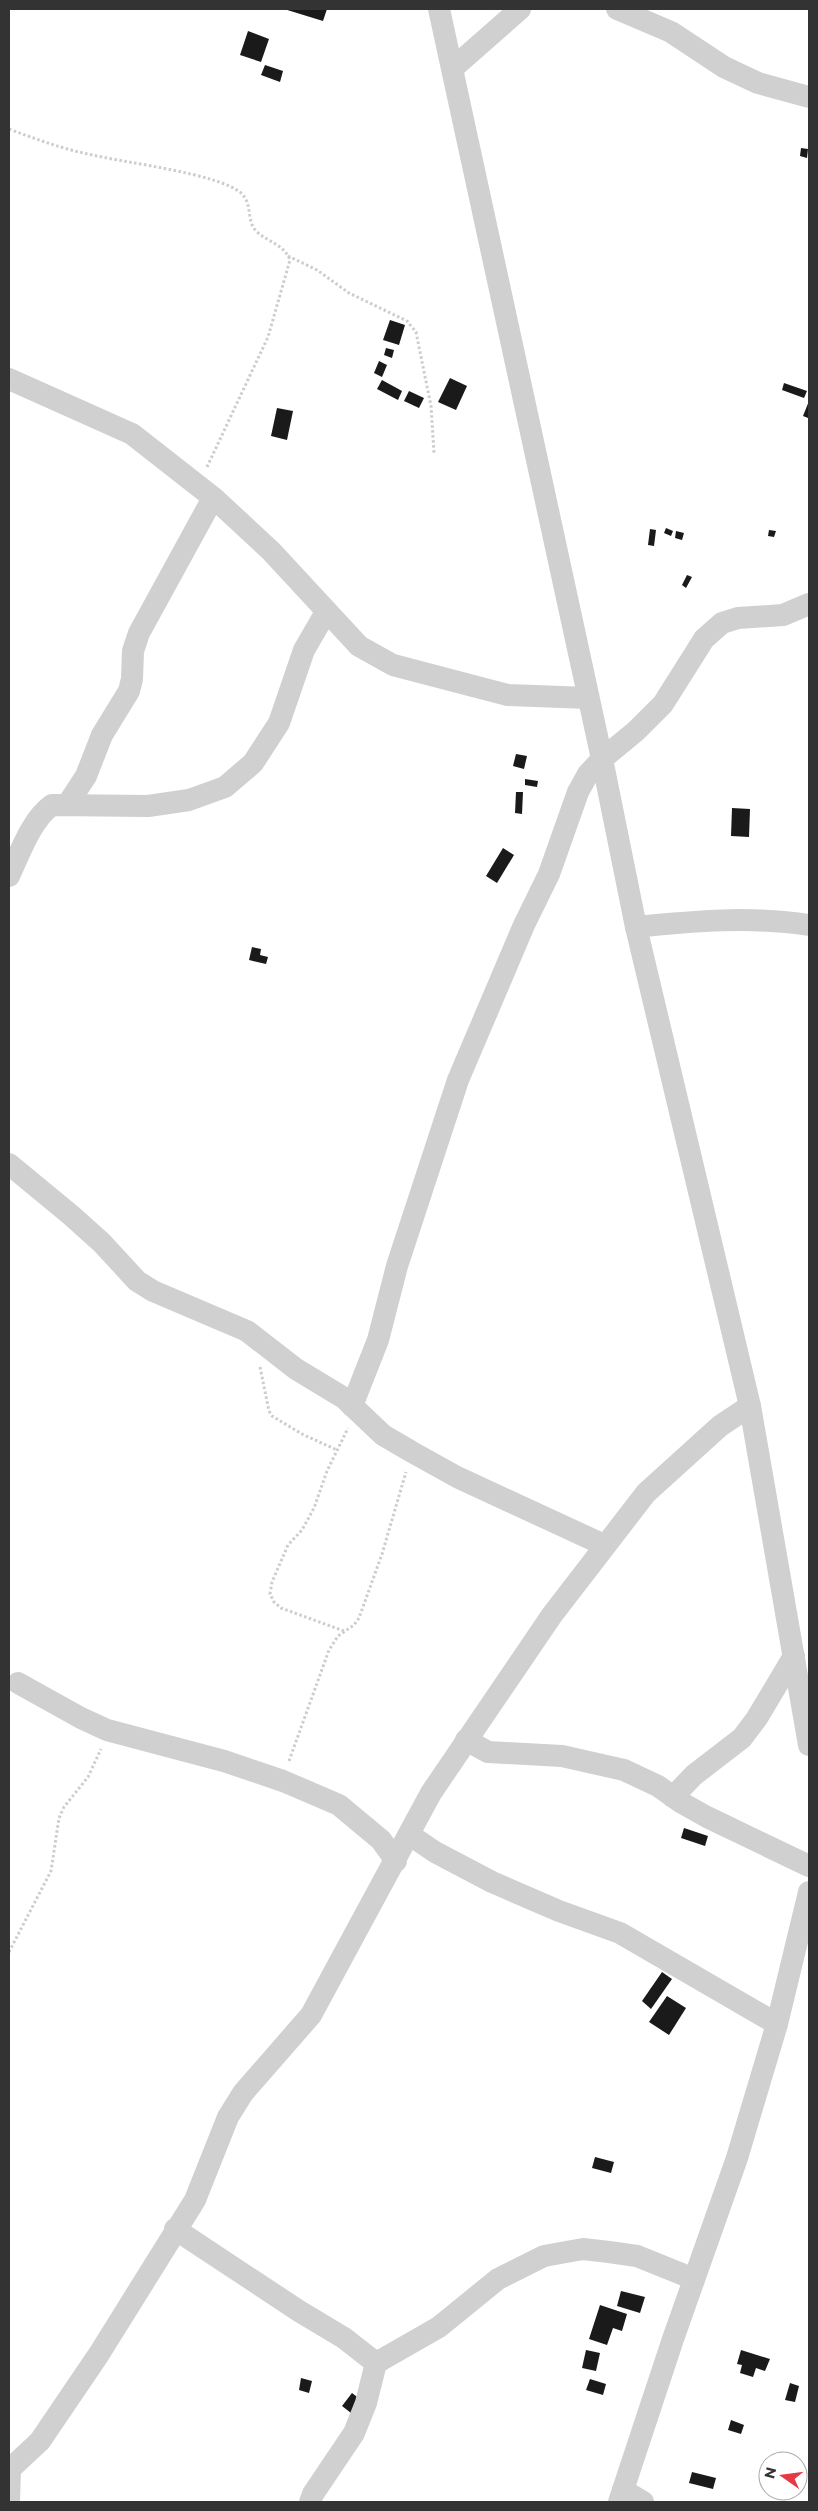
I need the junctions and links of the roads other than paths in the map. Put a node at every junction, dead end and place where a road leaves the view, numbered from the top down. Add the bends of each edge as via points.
1 (439, 9) edge
2 (520, 9) edge
3 (617, 9) edge
4 (453, 68) junction
5 (809, 97) edge
6 (9, 379) edge
7 (205, 492) junction
8 (809, 604) edge
9 (326, 612) junction
10 (588, 698) junction
11 (602, 759) junction
12 (67, 805) junction
13 (9, 876) edge
14 (809, 925) edge
15 (636, 927) junction
16 (9, 1164) edge
17 (750, 1406) junction
18 (354, 1409) junction
19 (604, 1545) junction
20 (794, 1656) junction
21 (18, 1683) dead end
22 (466, 1740) junction
23 (809, 1745) edge
24 (673, 1797) junction
25 (410, 1835) junction
26 (396, 1861) junction
27 (809, 1866) edge
28 (809, 1892) edge
29 (809, 1896) edge
30 (777, 2024) junction
31 (175, 2229) junction
32 (694, 2279) junction
33 (376, 2363) junction
34 (9, 2469) edge
35 (621, 2496) edge
36 (9, 2502) edge
37 (310, 2502) edge
38 (642, 2502) edge

1 - 4 street
2 - 4 street
3 - 5 street via 671,32 724,67 758,83
4 - 10 street
6 - 7 street via 132,434
7 - 9 street via 271,551
7 - 12 street via 139,633 133,650 129,691 102,734 86,776
8 - 11 street via 784,614 738,618 722,623 704,639 662,704 636,732
9 - 10 street via 359,646 393,665 508,695
9 - 12 street via 304,650 278,723 253,763 225,788 189,800 148,806
10 - 11 street
11 - 15 street
11 - 18 street via 578,792 549,874 458,1080
12 - 13 street via 52,805 45,810
14 - 15 street via 785,921 712,919
15 - 17 street
16 - 18 street via 78,1221 137,1281 152,1291 247,1331 296,1369 344,1398
17 - 19 street via 682,1458 646,1493
17 - 20 street
18 - 19 street via 383,1435 457,1477
19 - 22 street
20 - 23 street
20 - 24 street via 742,1738 694,1775
21 - 26 street via 107,1730 180,1748 283,1781 339,1805 381,1840
22 - 24 street via 488,1752 562,1756 624,1770
22 - 25 street
24 - 27 street via 708,1818
25 - 26 street
25 - 30 street via 492,1882 620,1934
26 - 31 street via 312,2015 243,2093 228,2117 195,2200
28 - 29 street
29 - 30 street
30 - 32 street via 737,2158
31 - 33 street via 344,2338
31 - 34 street via 99,2354 40,2441
32 - 33 street via 636,2256 583,2249 544,2256 498,2279 439,2327
32 - 35 street
33 - 37 street via 354,2433
34 - 36 street
35 - 38 street

